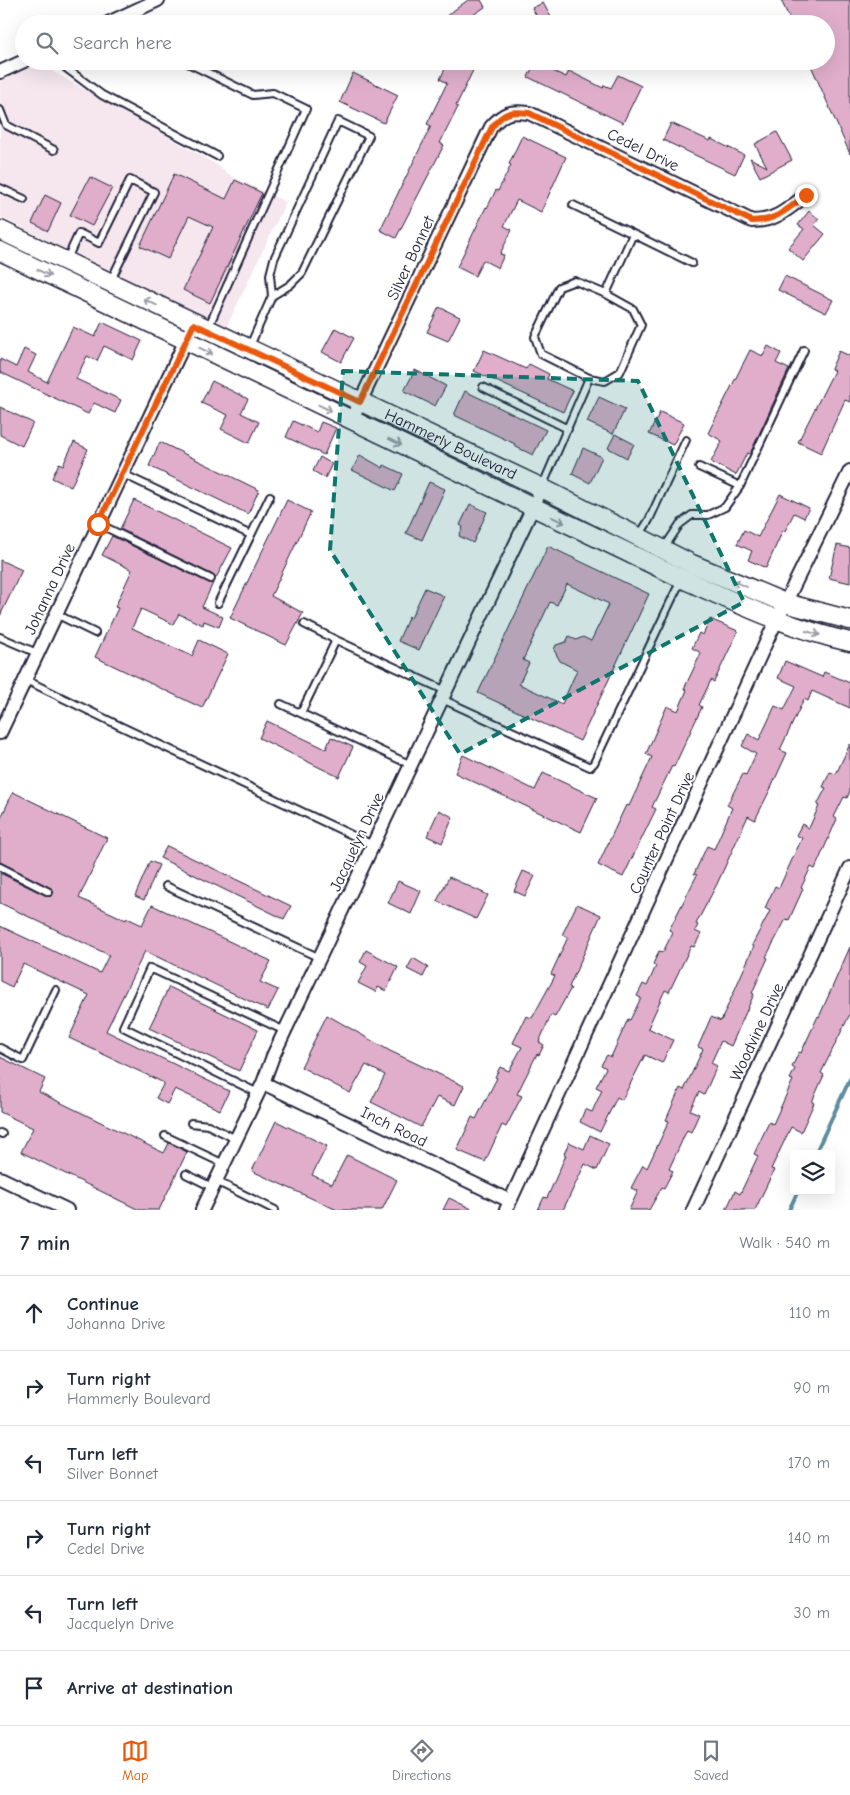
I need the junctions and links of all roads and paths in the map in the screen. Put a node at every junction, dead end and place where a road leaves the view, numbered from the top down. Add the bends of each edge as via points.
1 (158, 0) edge
2 (135, 15) edge
3 (15, 65) edge
4 (69, 70) edge
5 (202, 70) edge
6 (0, 72) edge
7 (0, 110) edge
8 (506, 113) joint
9 (54, 150) dead end
10 (217, 156) dead end
11 (0, 188) edge
12 (806, 195) dead end
13 (24, 199) dead end
14 (573, 205) dead end
15 (0, 230) edge
16 (633, 234) junction
17 (28, 243) junction
18 (0, 252) edge
19 (19, 261) junction
20 (66, 261) junction
21 (692, 263) dead end
22 (110, 283) junction
23 (606, 294) junction
24 (272, 296) junction
25 (200, 327) junction
26 (185, 341) junction
27 (248, 349) junction
28 (804, 350) dead end
29 (589, 378) junction
30 (483, 387) dead end
31 (360, 402) junction
32 (351, 421) junction
33 (568, 429) junction
34 (686, 440) dead end
35 (699, 467) dead end
36 (850, 471) edge
37 (123, 474) junction
38 (740, 486) junction
39 (542, 488) junction
40 (270, 496) dead end
41 (533, 508) junction
42 (98, 524) junction
43 (251, 535) junction
44 (638, 537) junction
45 (664, 549) junction
46 (212, 579) dead end
47 (681, 579) junction
48 (218, 602) dead end
49 (785, 603) junction
50 (56, 614) junction
51 (777, 620) junction
52 (850, 620) edge
53 (304, 624) dead end
54 (95, 633) dead end
55 (0, 636) edge
56 (336, 640) junction
57 (850, 642) edge
58 (37, 654) junction
59 (26, 680) junction
60 (444, 695) junction
61 (281, 704) dead end
62 (301, 713) junction
63 (0, 733) edge
64 (411, 765) junction
65 (374, 845) junction
66 (0, 867) edge
67 (850, 868) edge
68 (166, 886) dead end
69 (49, 892) dead end
70 (320, 958) junction
71 (56, 990) dead end
72 (285, 1030) junction
73 (0, 1048) edge
74 (261, 1088) junction
75 (191, 1123) dead end
76 (165, 1136) dead end
77 (236, 1139) junction
78 (224, 1164) junction
79 (186, 1174) dead end
80 (0, 1178) edge
81 (214, 1184) junction
82 (508, 1205) edge
83 (67, 1210) edge
84 (202, 1210) edge
85 (276, 1210) edge
86 (693, 1210) edge

1 - 2 street
3 - 6 street
4 - 10 lane via 102,95
5 - 25 lane via 253,95 272,93 306,109
7 - 9 lane via 6,125
8 - 12 street, Cedel Drive via 529,113 752,221 775,218
8 - 31 street, Silver Bonnet via 492,127
11 - 13 lane
14 - 16 lane
15 - 17 main road, Hammerly Boulevard
16 - 21 lane
16 - 23 lane
17 - 19 main road
17 - 20 main road, Hammerly Boulevard
18 - 19 main road, Hammerly Boulevard
19 -> 26 main road, Hammerly Boulevard
20 - 22 main road, Hammerly Boulevard
20 - 22 lane via 79,233 99,243 130,180 154,192
25 -> 22 main road, Hammerly Boulevard
23 - 29 lane via 633,309 641,325 620,372 605,381
23 - 29 lane via 575,281 559,287 535,337 541,354
24 - 24 lane via 302,273 369,136 338,121 274,259 270,275
24 - 27 lane
25 - 26 street, Johanna Drive
25 - 27 main road, Hammerly Boulevard
26 -> 32 main road, Hammerly Boulevard
26 - 37 street, Johanna Drive
27 - 31 main road, Hammerly Boulevard
28 - 38 lane
29 - 33 lane
30 - 33 lane
31 - 32 street, Silver Bonnet
31 - 39 main road, Hammerly Boulevard
32 -> 41 main road, Hammerly Boulevard
33 - 39 lane
34 - 44 lane
35 - 38 lane
36 - 49 street, Counter Point Drive
37 - 42 street, Johanna Drive
37 - 43 lane
38 - 45 lane via 725,508 708,516 692,515 680,524
39 - 41 street, Jacquelyn Drive
39 - 44 main road, Hammerly Boulevard
40 - 43 lane
41 -> 47 main road, Hammerly Boulevard
41 - 60 street, Jacquelyn Drive
42 - 46 lane
42 - 50 street, Johanna Drive
43 - 48 lane
44 - 45 main road, Hammerly Boulevard
49 -> 45 main road, Hammerly Boulevard
47 - 51 main road, Hammerly Boulevard
47 - 60 lane via 590,767
49 - 51 street, Counter Point Drive
49 - 52 main road, Hammerly Boulevard
50 - 54 lane
50 - 58 street, Johanna Drive
51 -> 57 main road, Hammerly Boulevard
51 - 82 street, Counter Point Drive
53 - 56 lane
55 - 58 lane
56 - 60 lane
56 - 62 lane
58 - 59 street, Johanna Drive
59 - 63 street, Johanna Drive
59 - 65 lane
60 - 64 street, Jacquelyn Drive
61 - 62 lane
62 - 64 lane
64 - 65 street, Jacquelyn Drive
65 - 70 street, Jacquelyn Drive
66 - 69 lane
67 - 86 street, Woodvine Drive
68 - 70 lane
70 - 72 street, Jacquelyn Drive
71 - 73 lane via 24,1060
72 - 74 street, Jacquelyn Drive
72 - 74 lane via 150,968 123,1027
74 - 77 street, Jacquelyn Drive
74 - 82 street, Inch Road
75 - 77 lane via 208,1124
76 - 78 lane
77 - 78 street, Jacquelyn Drive
78 - 81 street, Jacquelyn Drive
79 - 81 lane
80 - 83 street
81 - 84 street, Jacquelyn Drive
81 - 85 lane

